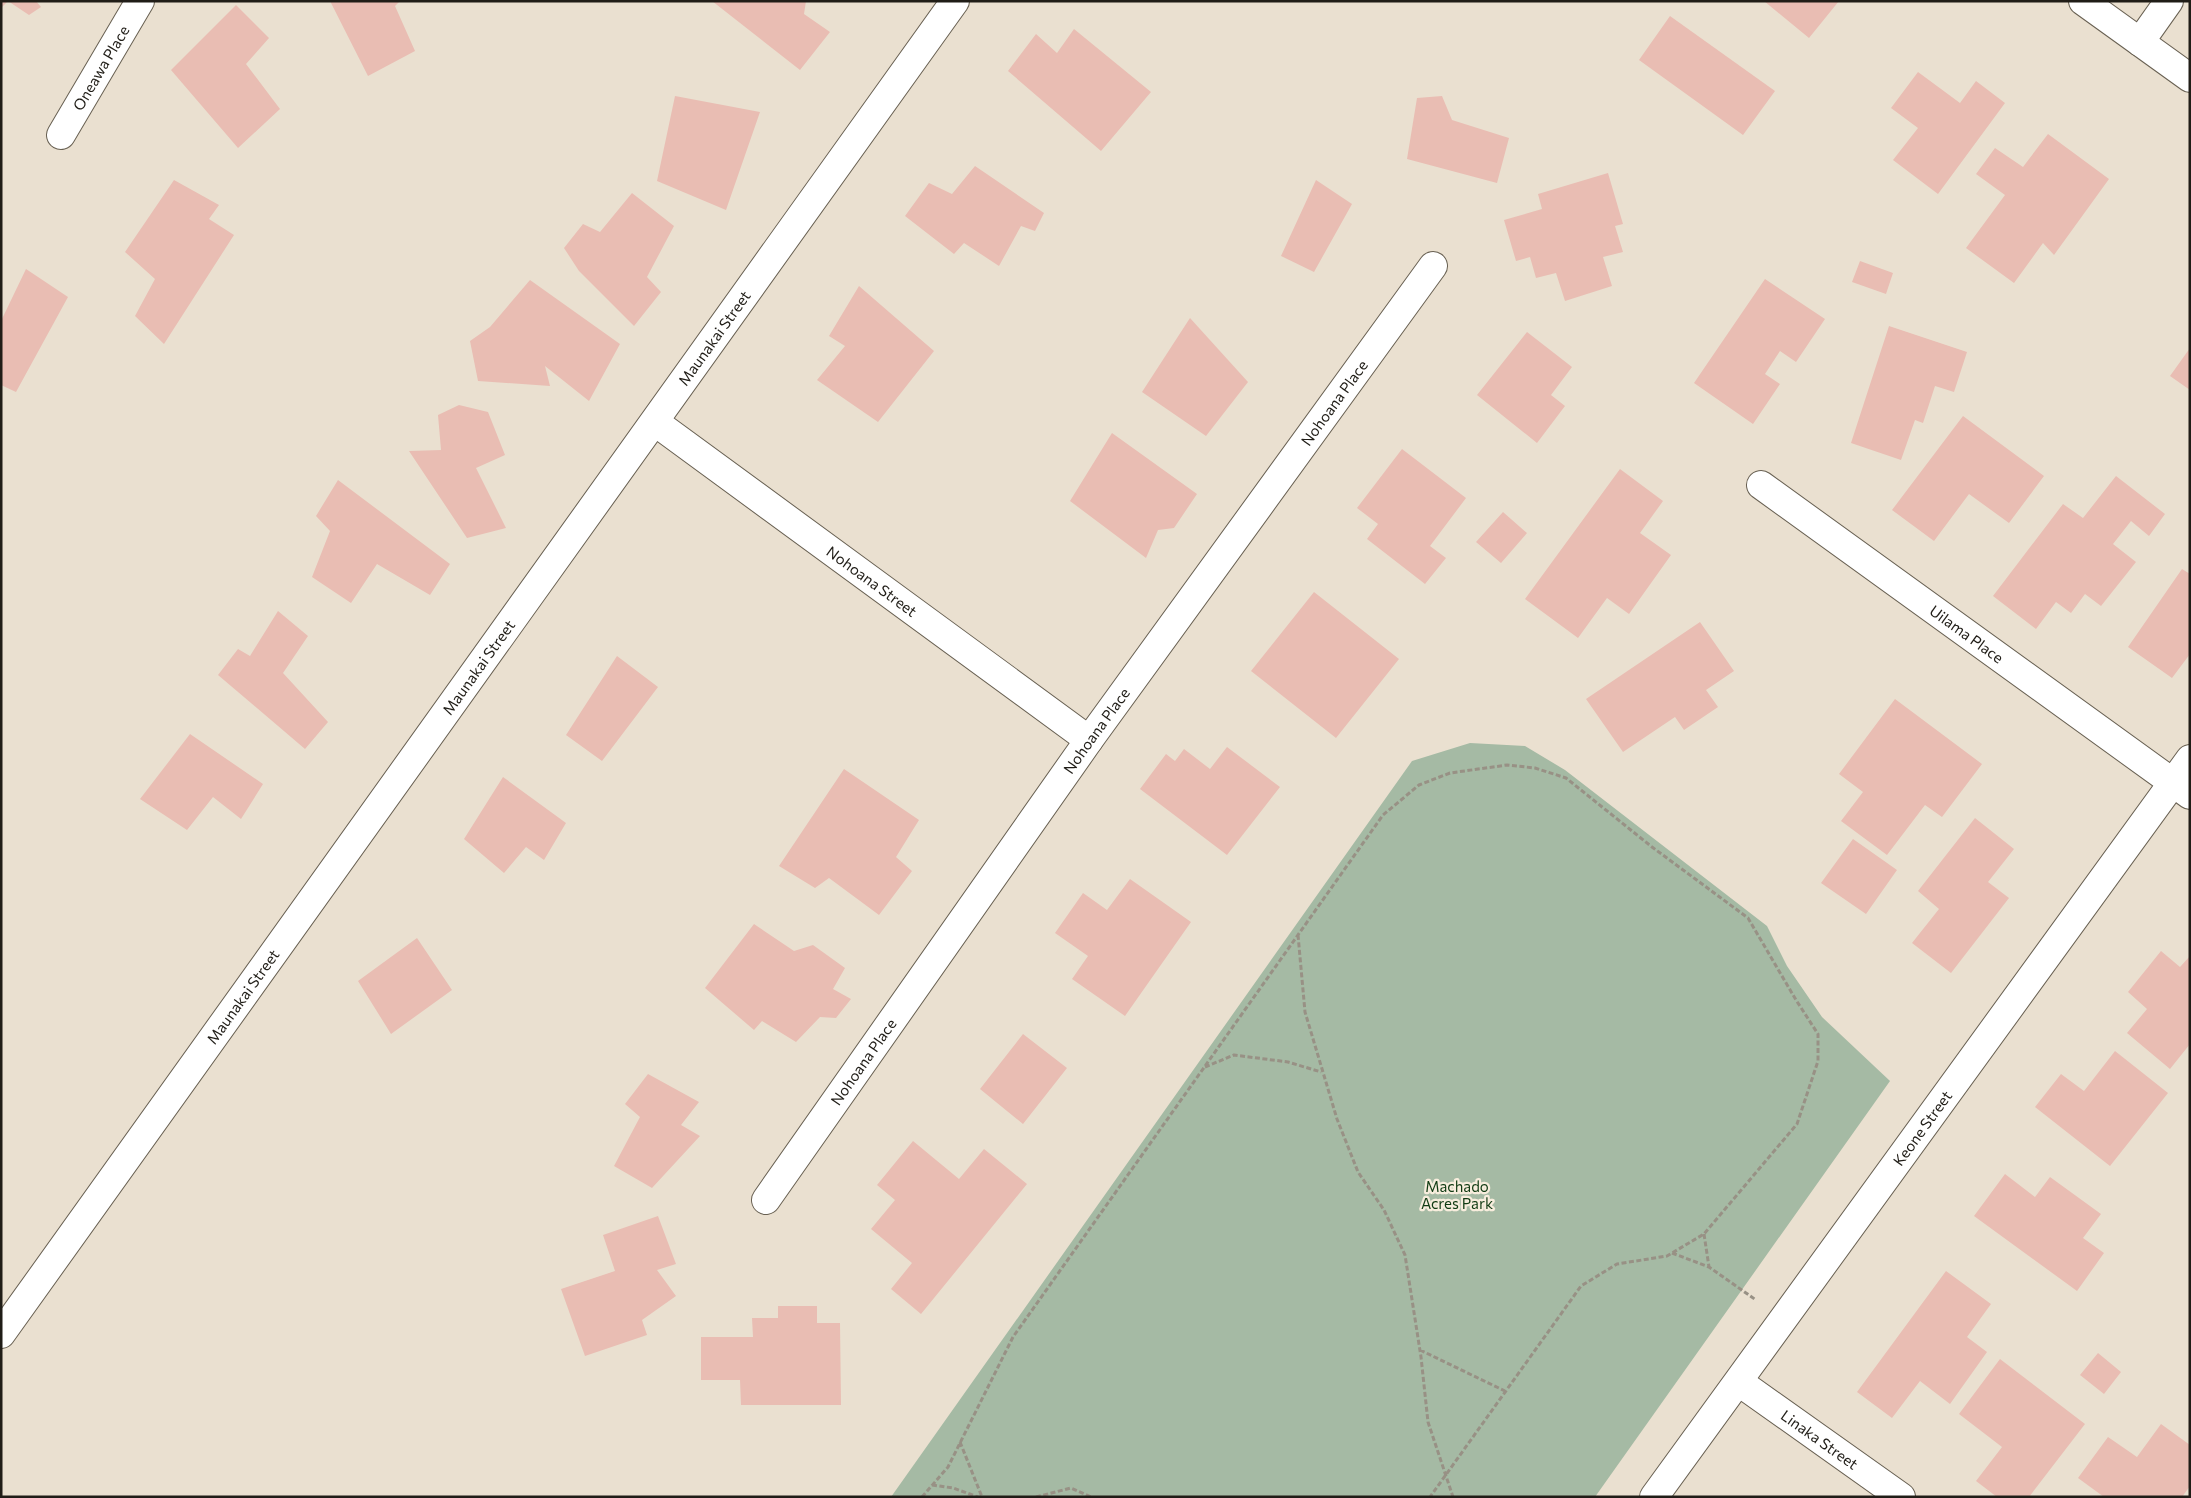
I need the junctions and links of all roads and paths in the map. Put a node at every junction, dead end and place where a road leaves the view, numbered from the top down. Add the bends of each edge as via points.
1 (140, 1) edge
2 (955, 1) edge
3 (2083, 1) edge
4 (2168, 1) edge
5 (2140, 42) junction
6 (2190, 78) edge
7 (61, 135) dead end
8 (1433, 266) dead end
9 (655, 422) junction
10 (1761, 485) dead end
11 (1089, 740) junction
12 (2190, 759) edge
13 (2182, 788) edge
14 (1298, 935) junction
15 (1204, 1067) junction
16 (1322, 1073) junction
17 (766, 1200) dead end
18 (1704, 1234) junction
19 (1672, 1253) junction
20 (1709, 1267) junction
21 (1741, 1290) dead end
22 (1, 1334) edge
23 (1420, 1350) junction
24 (1739, 1382) junction
25 (1506, 1391) junction
26 (960, 1441) junction
27 (1444, 1475) junction
28 (932, 1485) junction
29 (922, 1497) edge
30 (978, 1497) edge
31 (982, 1497) edge
32 (1036, 1497) edge
33 (1091, 1497) edge
34 (1430, 1497) edge
35 (1453, 1497) edge
36 (1654, 1497) edge
37 (1901, 1497) edge

1 - 7 street, Oneawa Place
2 - 9 street, Maunakai Street
3 - 5 street
4 - 5 street
5 - 6 street
8 - 11 street, Nohoana Place
9 - 11 street, Nohoana Street
9 - 22 street, Maunakai Street
10 - 13 street, Uilama Place
11 - 17 street, Nohoana Place
12 - 13 street, Keone Street
13 - 24 street, Keone Street
14 - 15 path
14 - 16 path via 1305,1012
14 - 18 path via 1383,815 1419,785 1450,773 1507,765 1535,768 1566,778 1748,918 1818,1034 1818,1061 1797,1124
15 - 16 path via 1234,1055 1288,1062
15 - 26 path via 1013,1337
16 - 23 path via 1346,1146 1358,1172 1384,1210 1405,1255
18 - 19 path
18 - 20 path
19 - 20 path
19 - 25 path via 1617,1264 1580,1286
20 - 21 path
23 - 25 path
23 - 27 path via 1428,1422
24 - 36 street, Keone Street
24 - 37 street, Linaka Street
25 - 27 path
26 - 28 path via 948,1467
26 - 31 path
27 - 34 path
27 - 35 path
28 - 29 path
28 - 30 path
32 - 33 path via 1071,1488

